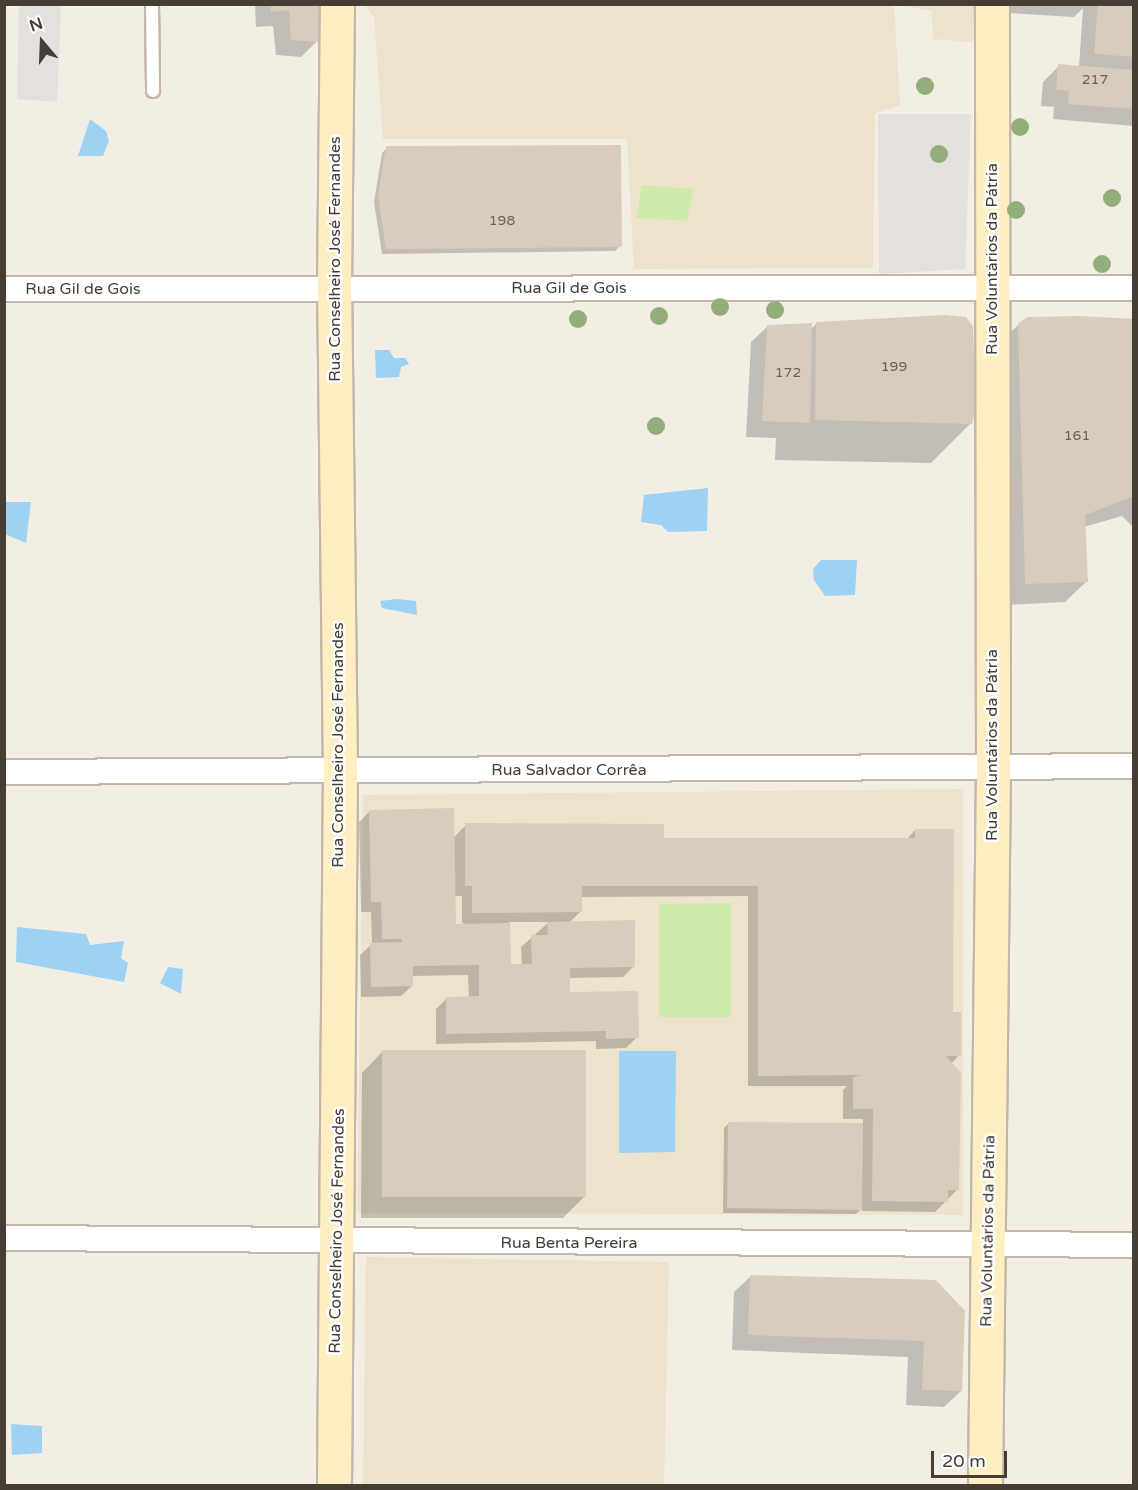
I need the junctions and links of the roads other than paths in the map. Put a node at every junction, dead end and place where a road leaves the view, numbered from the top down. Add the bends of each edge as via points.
1 (152, 4) edge
2 (337, 4) edge
3 (992, 4) edge
4 (153, 91) dead end
5 (334, 287) junction
6 (991, 288) junction
7 (1134, 288) edge
8 (4, 289) edge
9 (1134, 766) edge
10 (993, 767) junction
11 (340, 771) junction
12 (4, 772) edge
13 (4, 1238) edge
14 (337, 1242) junction
15 (988, 1244) junction
16 (1134, 1245) edge
17 (334, 1485) edge
18 (985, 1485) edge

1 - 4 lane
2 - 5 main road, Rua Conselheiro José Fernandes
3 - 6 main road, Rua Voluntários da Pátria
5 - 6 street, Rua Gil de Gois
5 - 8 street, Rua Gil de Gois
5 - 11 main road, Rua Conselheiro José Fernandes
6 - 7 street, Rua Gil de Gois
6 - 10 main road, Rua Voluntários da Pátria
9 - 10 street, Rua Salvador Corrêa
10 - 11 street, Rua Salvador Corrêa
10 - 15 main road, Rua Voluntários da Pátria
11 - 12 street, Rua Salvador Corrêa
11 - 14 main road, Rua Conselheiro José Fernandes
13 - 14 street, Rua Benta Pereira
14 - 15 street, Rua Benta Pereira
14 - 17 main road, Rua Conselheiro José Fernandes
15 - 16 street, Rua Benta Pereira
15 - 18 main road, Rua Voluntários da Pátria

